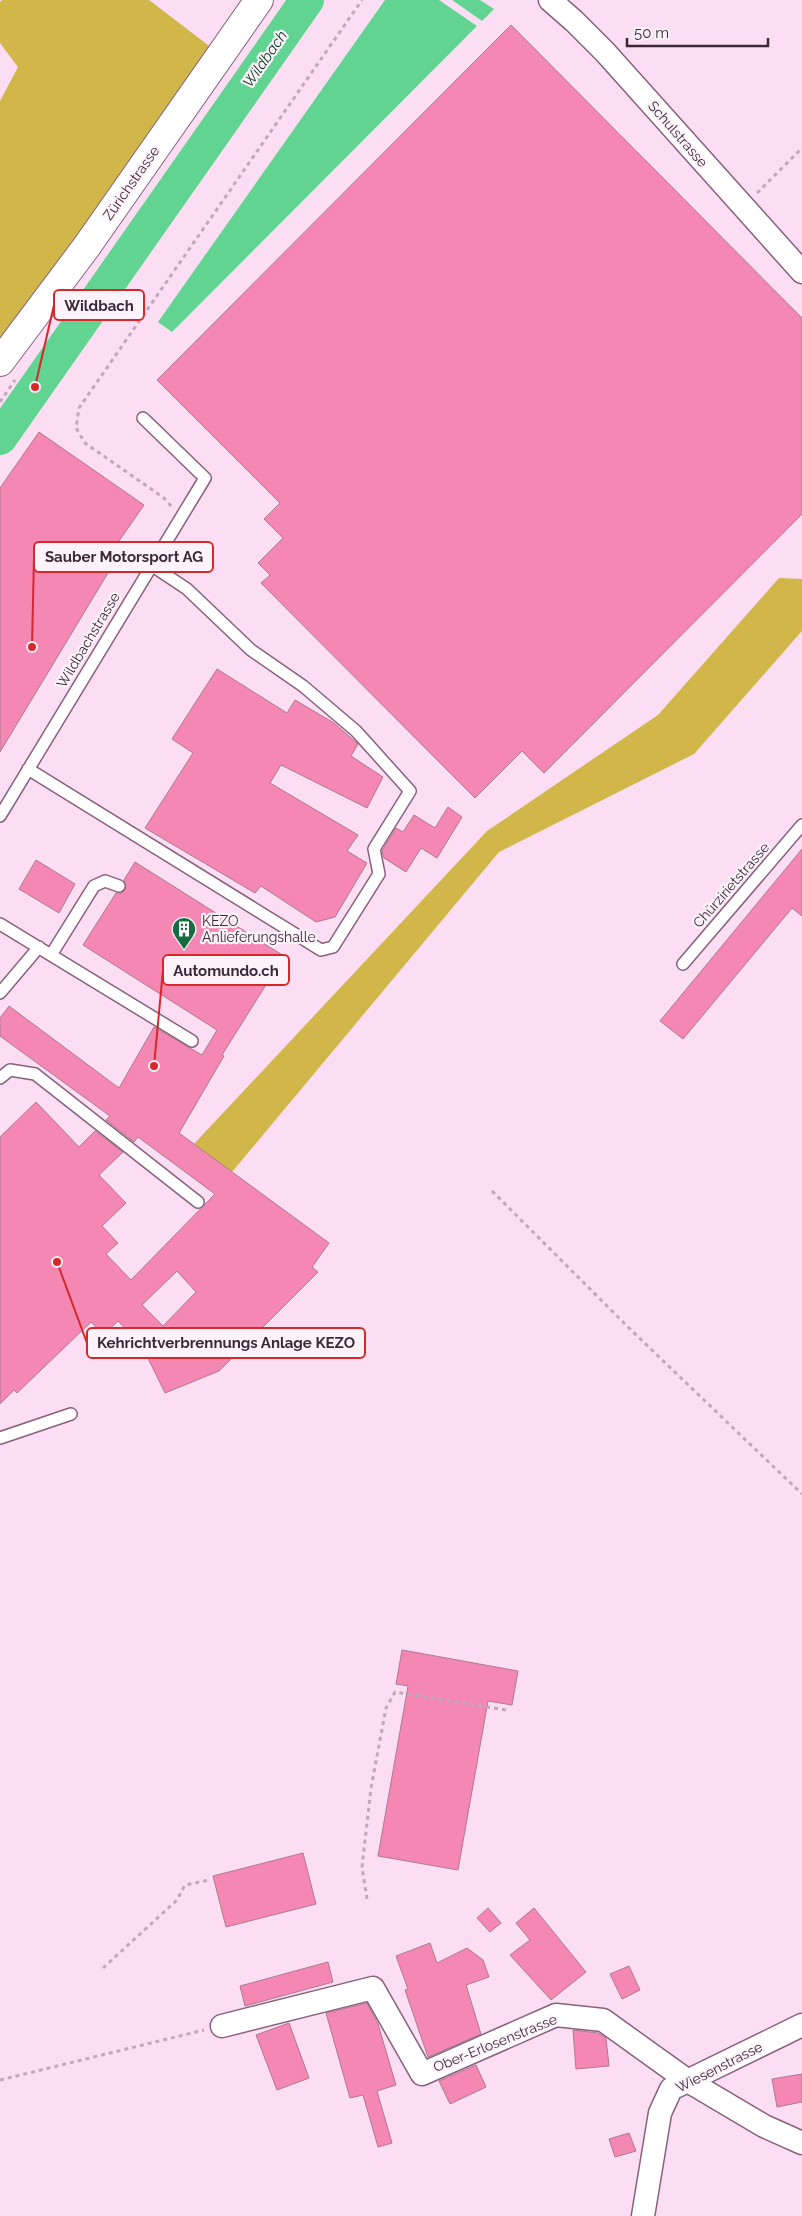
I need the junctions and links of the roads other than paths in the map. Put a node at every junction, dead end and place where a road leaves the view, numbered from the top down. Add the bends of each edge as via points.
1 (259, 0) edge
2 (550, 0) edge
3 (802, 272) edge
4 (0, 362) edge
5 (143, 418) dead end
6 (151, 565) junction
7 (28, 769) junction
8 (0, 816) edge
9 (802, 825) edge
10 (119, 886) dead end
11 (0, 924) edge
12 (38, 947) junction
13 (50, 955) junction
14 (683, 964) dead end
15 (0, 993) edge
16 (192, 1041) dead end
17 (0, 1078) edge
18 (198, 1202) dead end
19 (71, 1414) dead end
20 (0, 1438) edge
21 (802, 2025) edge
22 (222, 2026) road end
23 (688, 2081) junction
24 (802, 2143) edge
25 (643, 2216) edge

1 - 4 main road, Zürichstrasse via 87,246
2 - 3 street, Schulstrasse via 606,52
5 - 6 lane, Wildbachstrasse via 205,478
6 - 7 lane, Wildbachstrasse
6 - 7 lane via 187,590 251,650 303,686 356,731 410,791 374,849 378,874 332,947 322,950
7 - 8 lane, Wildbachstrasse
9 - 14 lane, Chürzirietstrasse
10 - 13 lane via 105,881 94,886
11 - 12 lane
12 - 13 lane
12 - 15 lane
13 - 16 lane
17 - 18 lane via 10,1070 35,1074
19 - 20 lane
21 - 23 street, Wiesenstrasse
22 - 23 street, Ober-Erlosenstrasse via 373,1988 422,2074 556,2015 604,2020
23 - 24 street, Ober-Erlosenstrasse via 764,2126
23 - 25 street, Wiesenstrasse via 671,2089 660,2113

